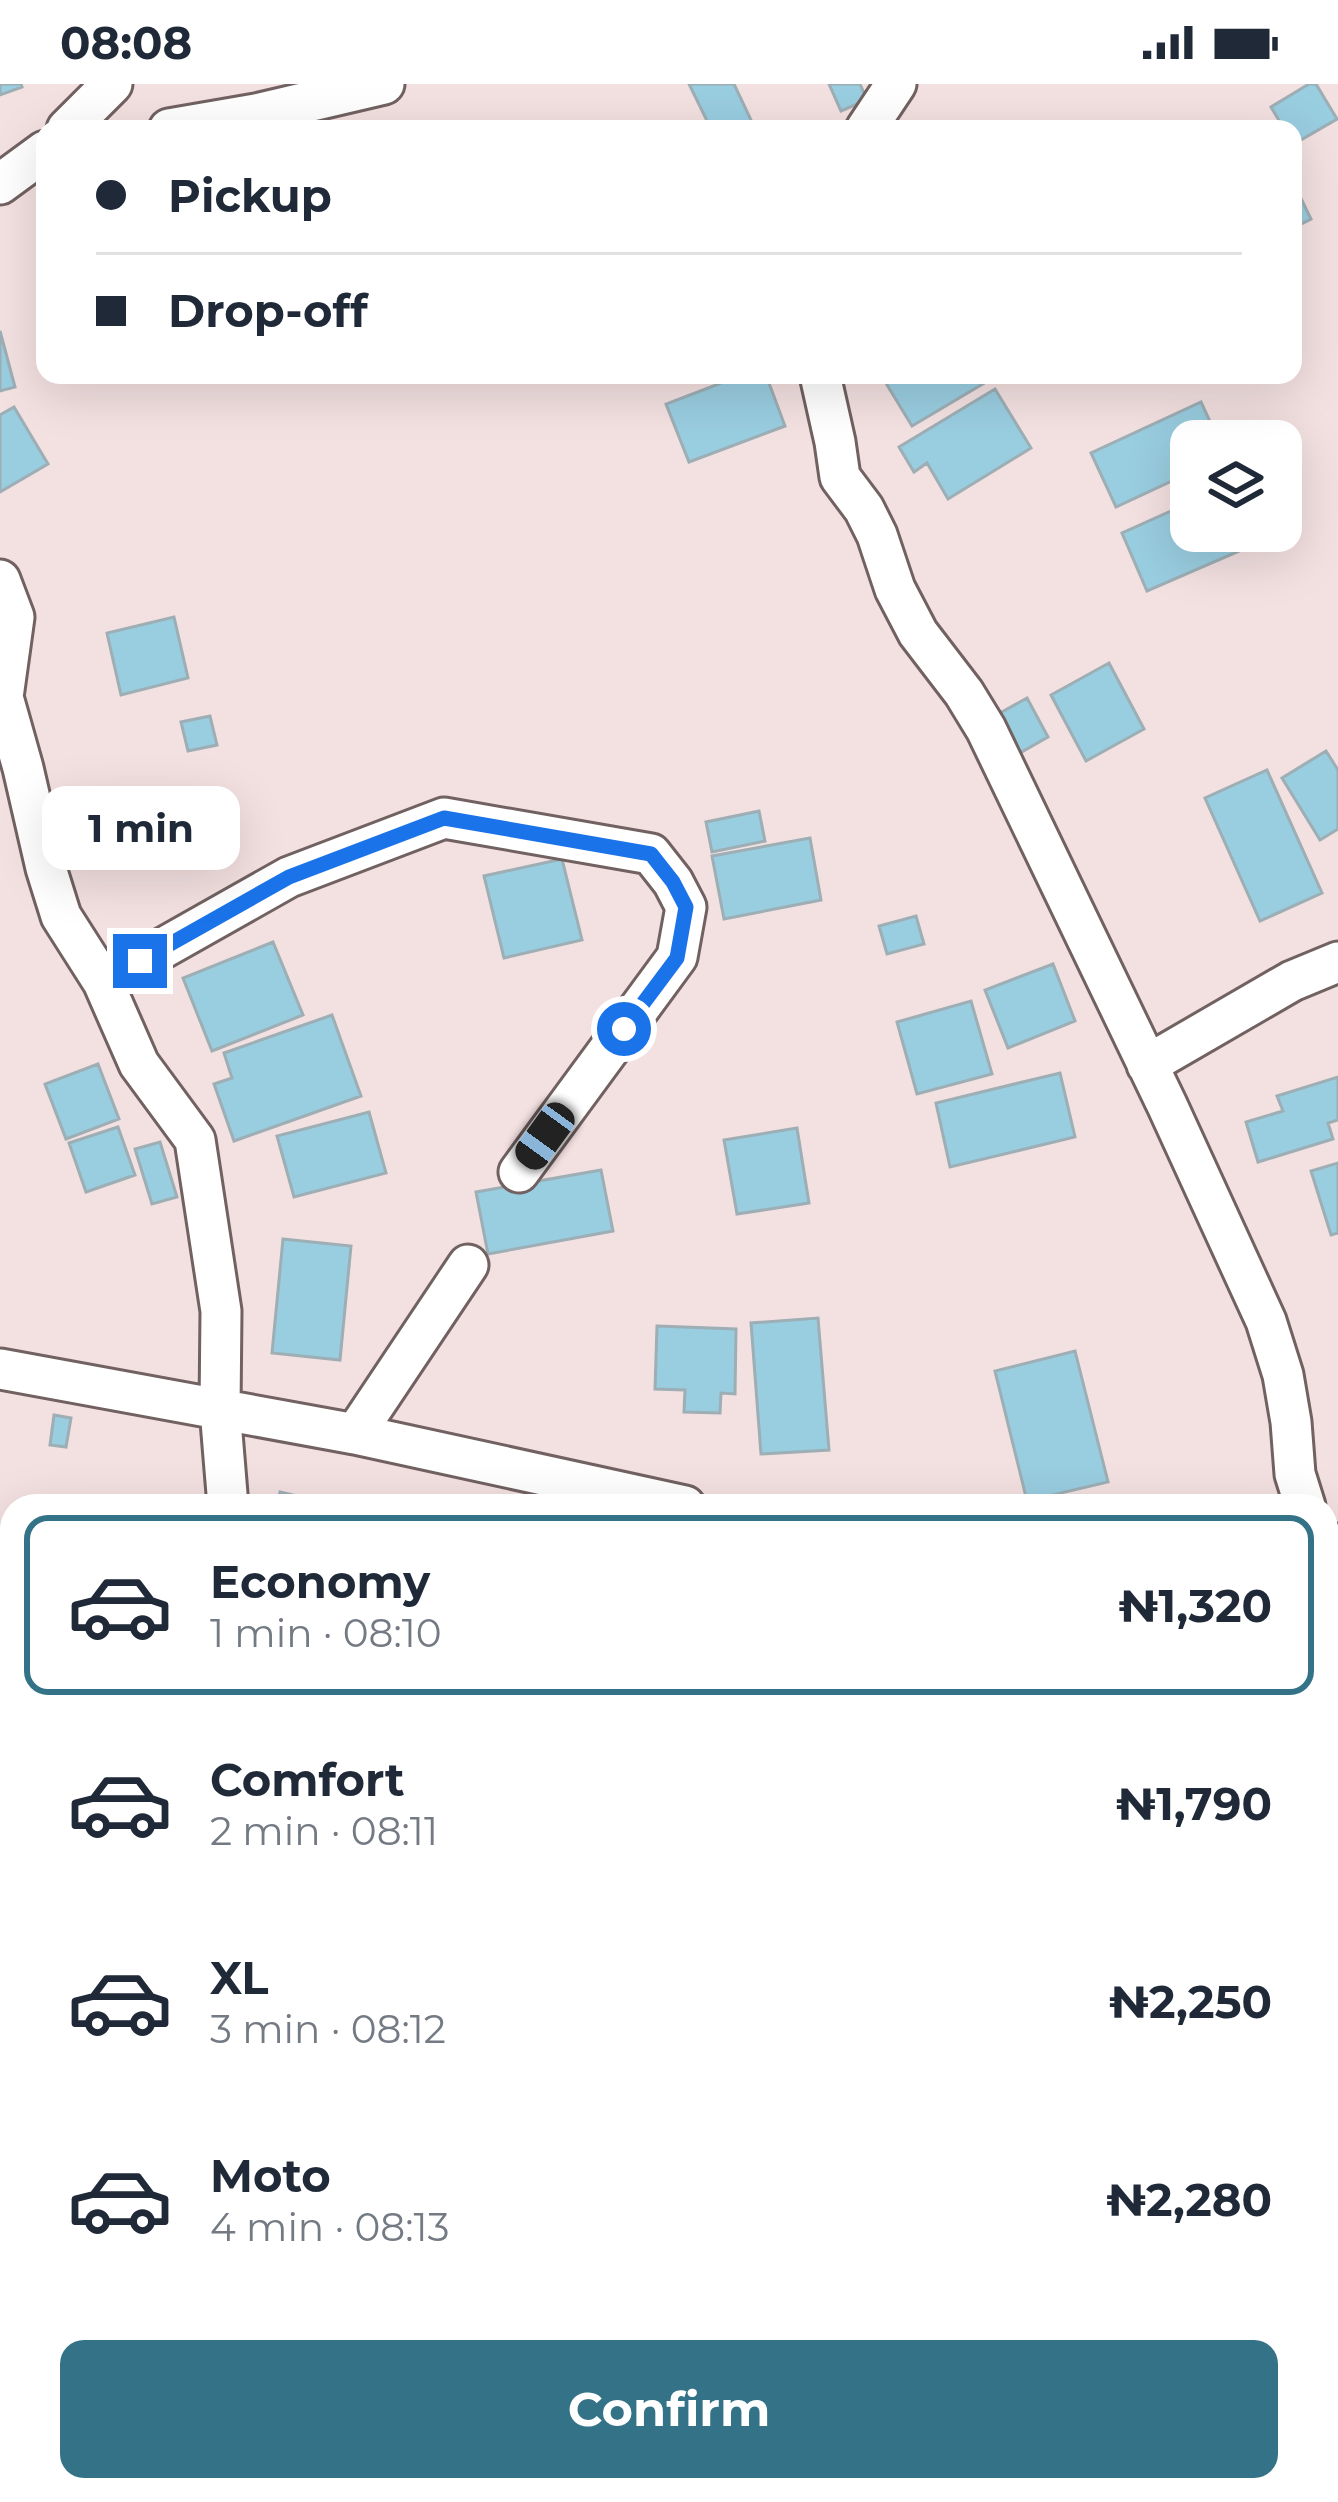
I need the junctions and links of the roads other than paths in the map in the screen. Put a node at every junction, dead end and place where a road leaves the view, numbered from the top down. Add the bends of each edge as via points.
1 (112, 84) edge
2 (384, 84) edge
3 (896, 84) edge
4 (229, 101) edge
5 (277, 110) junction
6 (76, 120) edge
7 (188, 120) edge
8 (303, 120) edge
9 (872, 120) edge
10 (36, 158) edge
11 (0, 184) edge
12 (822, 384) edge
13 (0, 580) edge
14 (1338, 962) edge
15 (103, 982) junction
16 (1147, 1065) junction
17 (519, 1172) dead end
18 (467, 1265) dead end
19 (0, 1369) edge
20 (220, 1409) junction
21 (356, 1434) junction
22 (227, 1494) edge
23 (630, 1494) edge
24 (1301, 1494) edge

1 - 6 street
2 - 5 street
3 - 9 street
4 - 5 street
4 - 7 street
5 - 8 street
10 - 11 street
12 - 16 street via 840,477 877,535 918,633 986,729
13 - 15 street via 14,617 3,697 46,868 61,916
14 - 16 street
15 - 17 street via 289,877 444,818 651,854 686,907 677,958
15 - 20 street via 139,1064 195,1140 221,1311
16 - 24 street via 1266,1321
18 - 21 street
19 - 20 street
20 - 21 street
20 - 22 street
21 - 23 street

